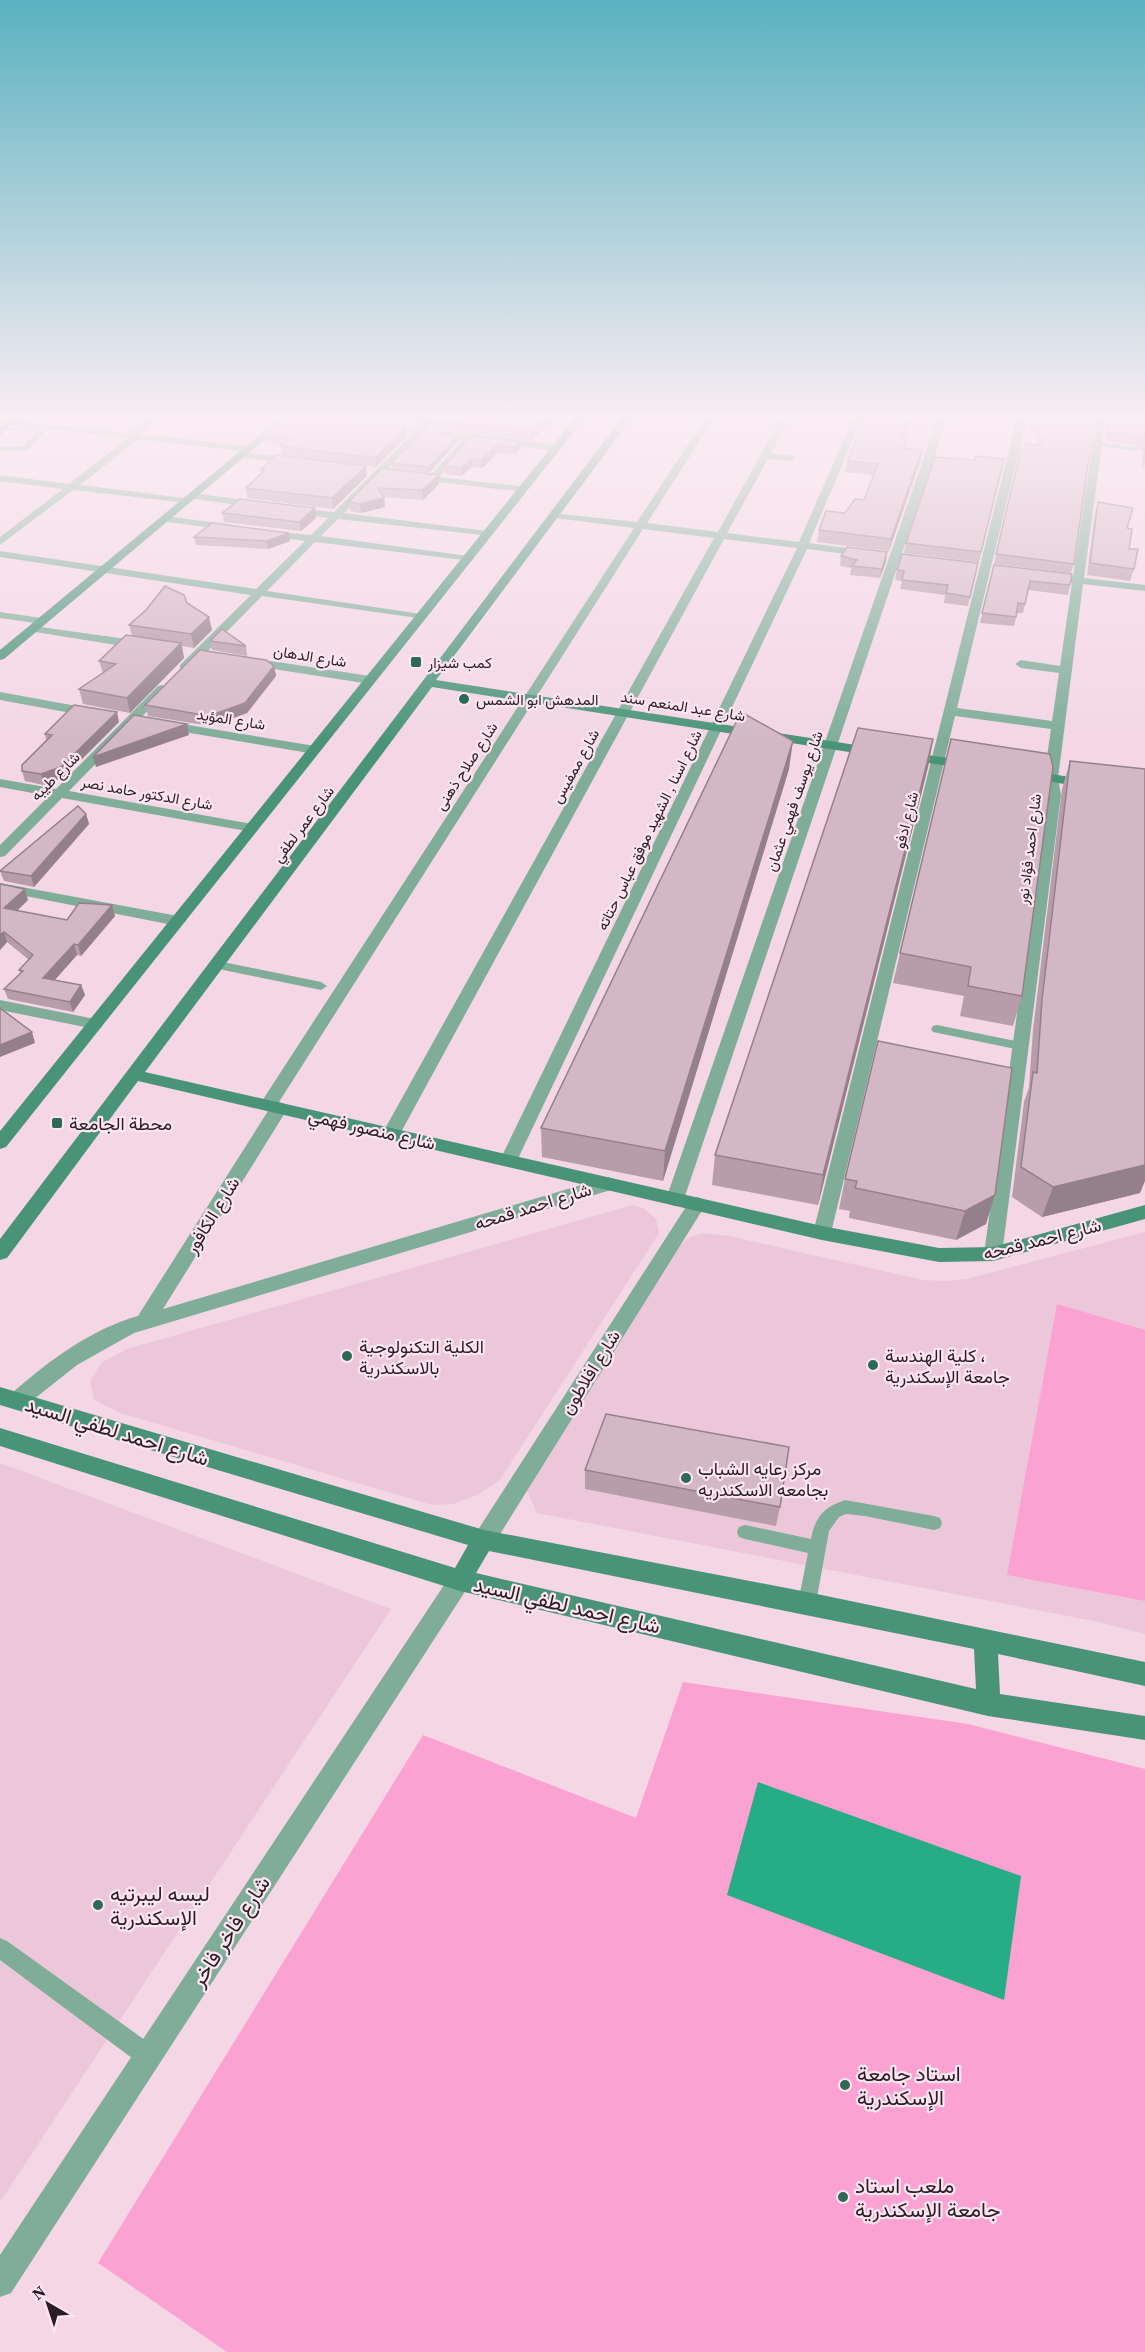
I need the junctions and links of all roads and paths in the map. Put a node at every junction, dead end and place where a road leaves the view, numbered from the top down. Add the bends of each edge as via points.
1 (24, 524) edge
2 (159, 524) edge
3 (202, 524) edge
4 (326, 524) edge
5 (410, 524) edge
6 (495, 524) edge
7 (548, 524) edge
8 (629, 524) edge
9 (728, 524) edge
10 (813, 524) edge
11 (910, 524) edge
12 (996, 524) edge
13 (1086, 524) edge
14 (640, 525) junction
15 (487, 534) junction
16 (721, 536) junction
17 (312, 538) junction
18 (0, 542) edge
19 (803, 546) junction
20 (0, 554) edge
21 (900, 558) junction
22 (468, 559) junction
23 (104, 570) junction
24 (1055, 577) edge
25 (1078, 580) junction
26 (1145, 588) edge
27 (257, 593) junction
28 (0, 615) edge
29 (421, 617) junction
30 (37, 625) junction
31 (150, 647) edge
32 (0, 656) edge
33 (243, 661) edge
34 (1021, 664) dead end
35 (1066, 670) junction
36 (370, 680) junction
37 (429, 683) junction
38 (0, 696) edge
39 (529, 698) junction
40 (950, 711) junction
41 (623, 714) junction
42 (144, 722) junction
43 (1058, 726) junction
44 (716, 728) junction
45 (830, 746) junction
46 (315, 750) junction
47 (938, 760) junction
48 (983, 767) edge
49 (1017, 772) edge
50 (1051, 778) junction
51 (0, 783) edge
52 (1098, 785) edge
53 (59, 794) junction
54 (252, 828) junction
55 (0, 853) edge
56 (0, 887) edge
57 (178, 921) junction
58 (218, 965) junction
59 (321, 986) dead end
60 (0, 1005) edge
61 (95, 1024) junction
62 (937, 1029) dead end
63 (1021, 1046) junction
64 (135, 1075) junction
65 (273, 1107) junction
66 (391, 1134) junction
67 (0, 1143) edge
68 (509, 1160) junction
69 (608, 1184) junction
70 (675, 1199) junction
71 (697, 1204) junction
72 (1145, 1212) edge
73 (822, 1233) junction
74 (0, 1253) edge
75 (993, 1254) junction
76 (146, 1321) junction
77 (9, 1398) edge
78 (0, 1437) edge
79 (934, 1523) dead end
80 (746, 1532) dead end
81 (484, 1540) junction
82 (818, 1548) junction
83 (460, 1580) junction
84 (807, 1603) junction
85 (986, 1642) junction
86 (1145, 1674) edge
87 (987, 1704) junction
88 (1145, 1728) edge
89 (0, 1948) edge
90 (148, 2056) junction
91 (0, 2282) edge

1 - 18 street
2 - 23 street
3 - 17 street
4 - 17 street, شارع طيبه
5 - 15 street
6 - 15 street, شارع عمر لطفي
7 - 37 street, شارع عمر لطفي
8 - 14 street
9 - 16 street, شارع ممفيس
10 - 19 street, شارع اسنا , الشهيد موفق عباس حتاته
11 - 21 street, شارع يوسف فهمي عثمان
12 - 40 street, شارع ادفو
13 - 25 street, شارع احمد فؤاد نور
14 - 16 street
14 - 39 street, شارع صلاح ذهنى
15 - 22 street, شارع عمر لطفي
16 - 19 street
16 - 41 street, شارع ممفيس
17 - 22 street
17 - 27 street, شارع طيبه
19 - 21 street
19 - 44 street, شارع اسنا , الشهيد موفق عباس حتاته
20 - 23 street
21 - 45 street, شارع يوسف فهمي عثمان
22 - 29 street, شارع عمر لطفي
23 - 27 street
23 - 30 street
24 - 25 street
25 - 26 street
25 - 35 street, شارع احمد فؤاد نور
27 - 29 street
27 - 42 street, شارع طيبه via 197,654
28 - 30 street
29 - 36 street, شارع عمر لطفي
30 - 31 street
30 - 32 street
33 - 36 street, شارع الدهان
34 - 35 street
35 - 43 street, شارع احمد فؤاد نور
36 - 46 street, شارع عمر لطفي
37 - 39 street, شارع عبد المنعم سند
37 - 58 street, شارع عمر لطفي
38 - 42 street, شارع المؤيد
39 - 41 street, شارع عبد المنعم سند
39 - 65 street, شارع صلاح ذهنى
40 - 43 street
40 - 47 street, شارع ادفو
41 - 44 street, شارع عبد المنعم سند
41 - 66 street, شارع ممفيس
42 - 46 street, شارع المؤيد
42 - 53 street, شارع طيبه
43 - 50 street, شارع احمد فؤاد نور
44 - 45 street, شارع عبد المنعم سند
44 - 68 street, شارع اسنا , الشهيد موفق عباس حتاته
45 - 47 street, شارع عبد المنعم سند
45 - 70 street, شارع يوسف فهمي عثمان
46 - 54 street, شارع عمر لطفي
47 - 48 street, شارع عبد المنعم سند
47 - 73 street, شارع ادفو
49 - 50 street
50 - 52 street
50 - 63 street, شارع احمد فؤاد نور via 1054,795
51 - 53 street, شارع الدكتور حامد نصر
53 - 54 street, شارع الدكتور حامد نصر
53 - 55 street, شارع طيبه
54 - 57 street, شارع عمر لطفي
56 - 57 street
57 - 61 street, شارع عمر لطفي
58 - 59 lane
58 - 64 street, شارع عمر لطفي
60 - 61 street
61 - 67 street, شارع عمر لطفي
62 - 63 lane
63 - 75 street, شارع احمد فؤاد نور
64 - 65 street, شارع منصور فهمي
64 - 74 street, شارع عمر لطفي
65 - 66 street, شارع منصور فهمي
65 - 76 street, شارع الكافور
66 - 68 street, شارع منصور فهمي
68 - 69 street, شارع منصور فهمي
69 - 70 street, شارع احمد قمحه
69 - 76 street, شارع احمد قمحه
70 - 71 street, شارع احمد قمحه
71 - 73 street, شارع احمد قمحه
71 - 81 street, شارع افلاطون
72 - 75 street, شارع احمد قمحه
73 - 75 street, شارع احمد قمحه via 939,1256
76 - 77 street, شارع احمد قمحه via 98,1341
77 - 81 street, شارع احمد لطفي السيد
78 - 83 street, شارع احمد لطفي السيد
79 - 82 lane via 845,1507 832,1512 821,1528
80 - 82 lane
81 - 83 street
81 - 84 street, شارع احمد لطفي السيد
82 - 84 lane
83 - 87 street, شارع احمد لطفي السيد
83 - 90 street, شارع فاخر فاخر
84 - 85 street, شارع احمد لطفي السيد
85 - 86 street, شارع احمد لطفي السيد
85 - 87 street
87 - 88 street, شارع احمد لطفي السيد
89 - 90 lane
90 - 91 street, شارع فاخر فاخر

